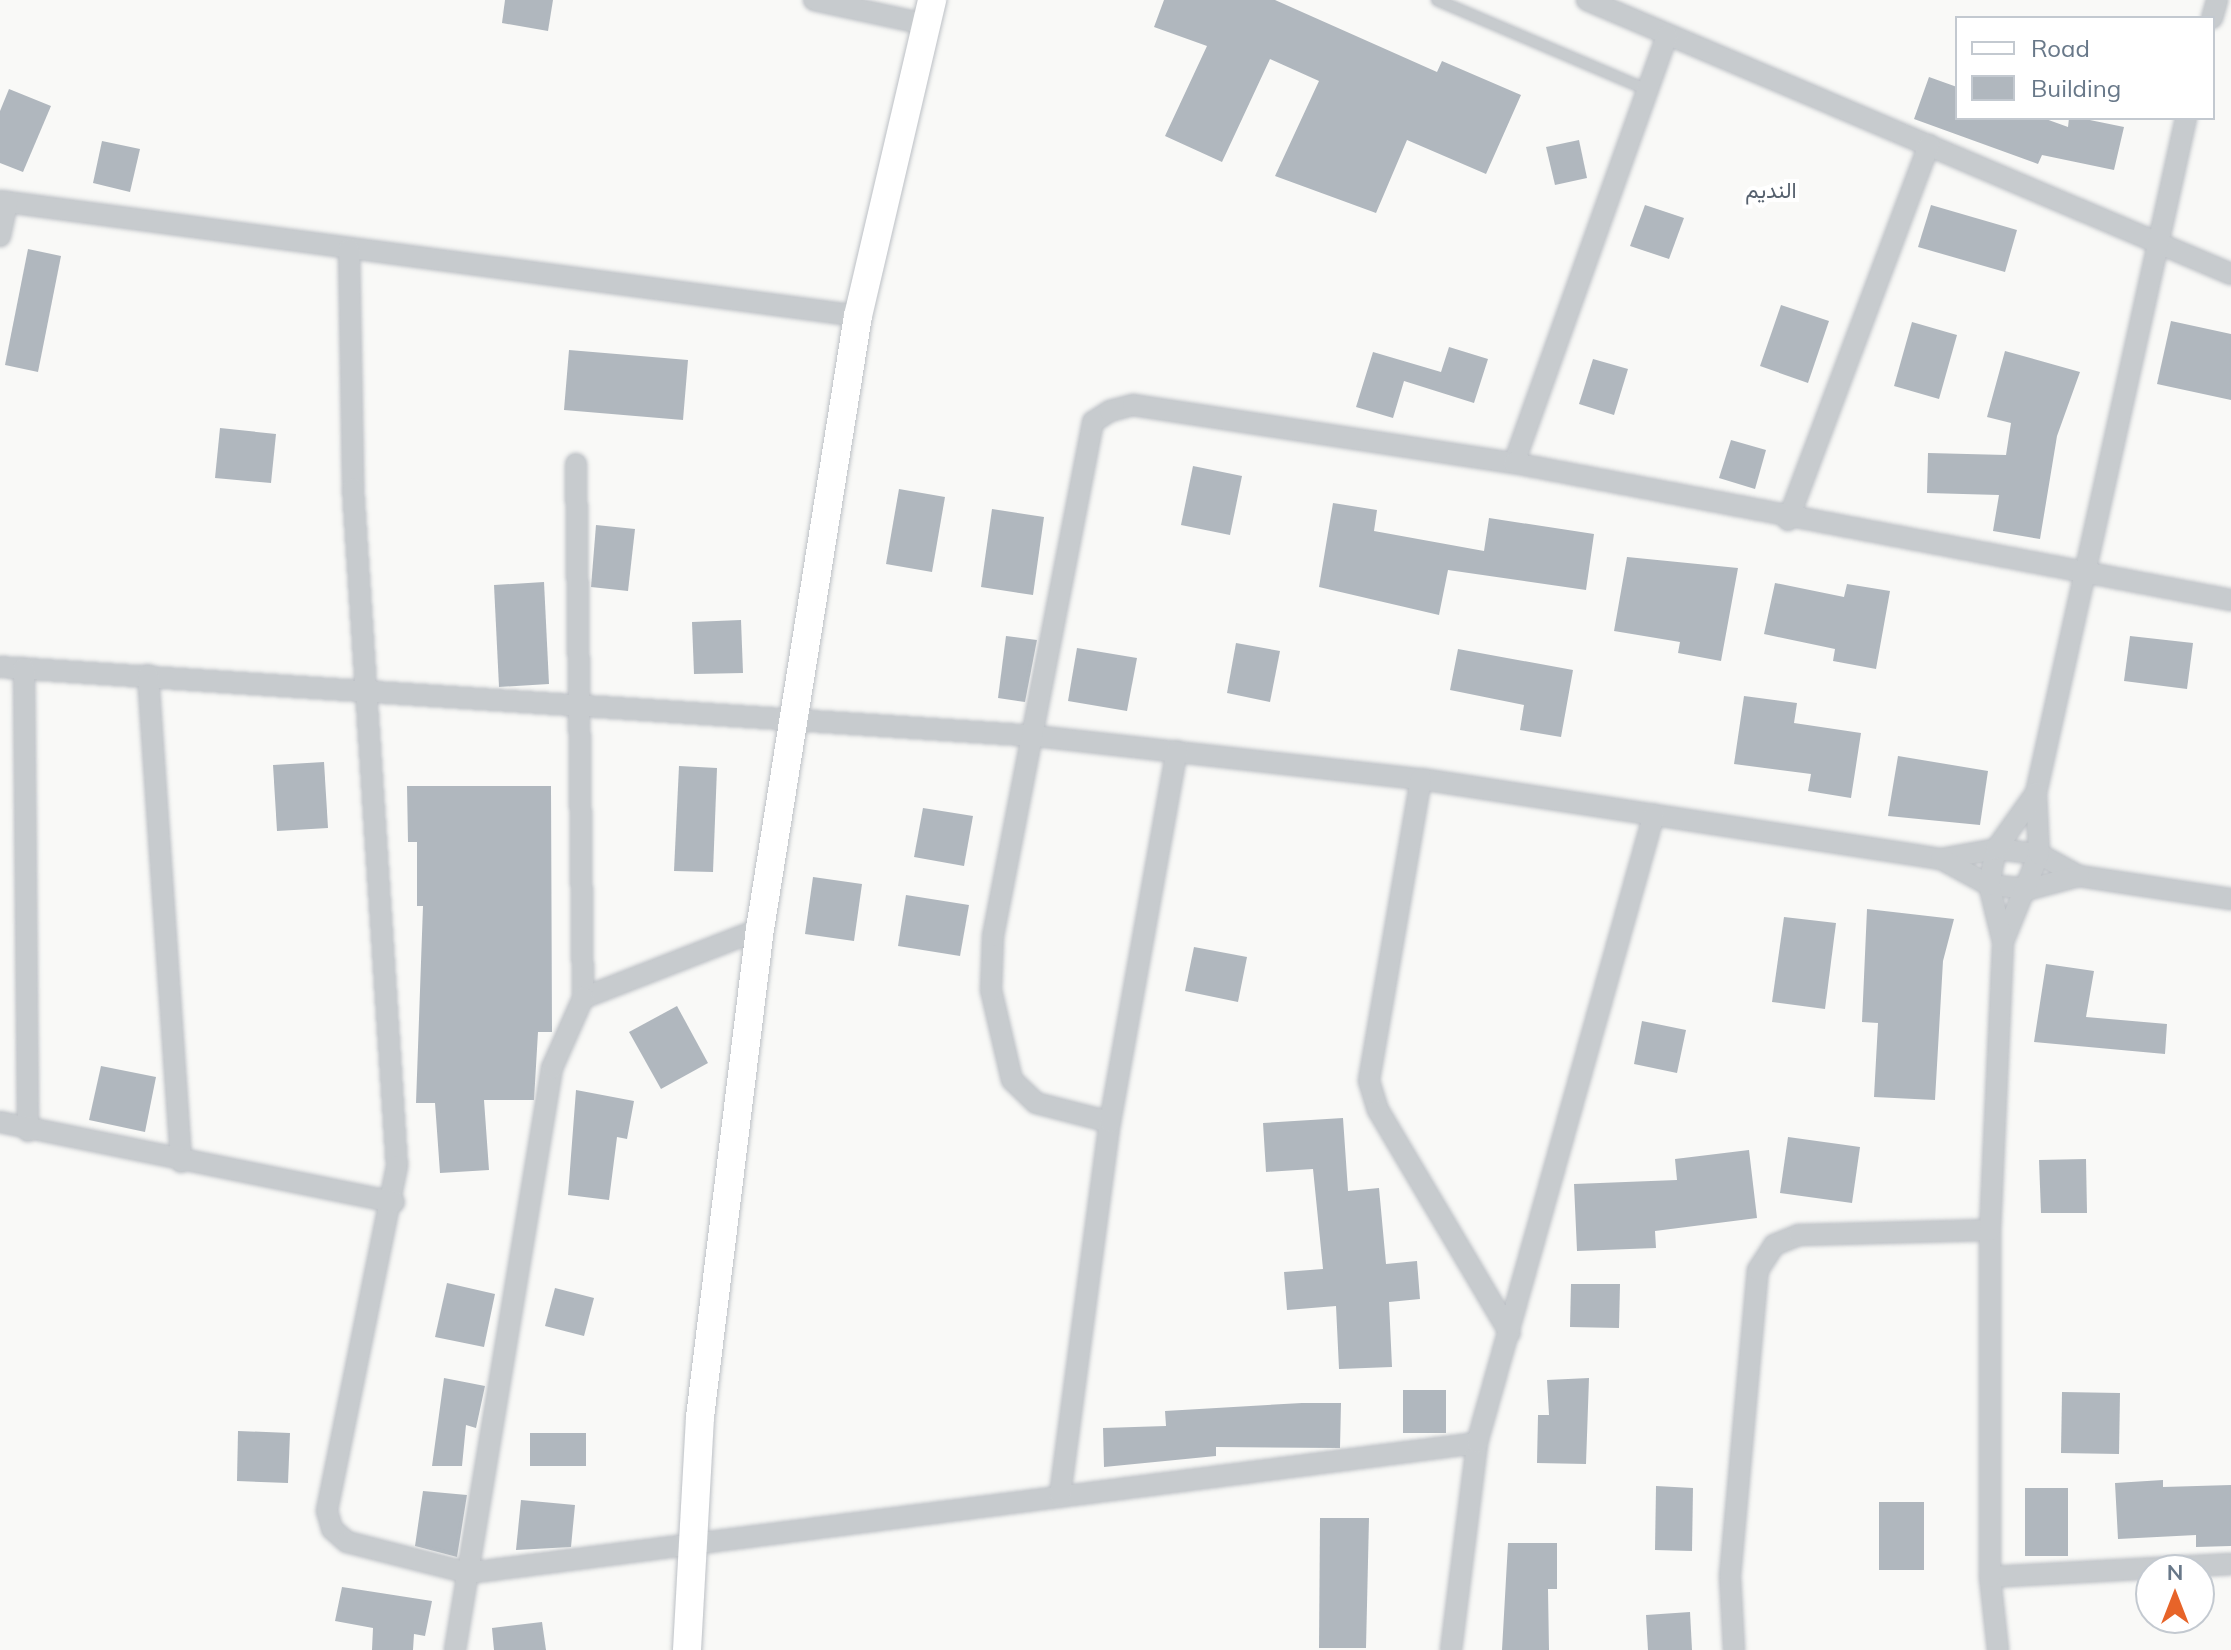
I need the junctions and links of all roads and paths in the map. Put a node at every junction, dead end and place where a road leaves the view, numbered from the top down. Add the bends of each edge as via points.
1 (814, 0) edge
2 (1437, 0) edge
3 (1587, 0) edge
4 (929, 12) edge
5 (1667, 36) junction
6 (1648, 90) junction
7 (2185, 120) edge
8 (1929, 145) junction
9 (4, 201) edge
10 (0, 236) edge
11 (2155, 239) junction
12 (349, 249) junction
13 (2231, 274) edge
14 (858, 316) junction
15 (1514, 463) junction
16 (576, 464) dead end
17 (1788, 520) junction
18 (2086, 573) junction
19 (2231, 600) edge
20 (0, 667) edge
21 (24, 668) junction
22 (148, 675) junction
23 (364, 693) junction
24 (579, 701) junction
25 (798, 718) junction
26 (1035, 736) junction
27 (1177, 751) junction
28 (1421, 779) junction
29 (2036, 793) junction
30 (1654, 814) junction
31 (1996, 849) junction
32 (2039, 854) junction
33 (1941, 859) junction
34 (2079, 876) junction
35 (1989, 885) junction
36 (2030, 889) junction
37 (2231, 899) edge
38 (760, 929) junction
39 (2003, 942) junction
40 (583, 998) junction
41 (0, 1122) edge
42 (1110, 1122) junction
43 (28, 1131) junction
44 (181, 1162) junction
45 (394, 1202) junction
46 (1990, 1230) junction
47 (1510, 1333) junction
48 (1477, 1443) junction
49 (1060, 1495) junction
50 (691, 1544) junction
51 (2231, 1564) edge
52 (469, 1573) junction
53 (1990, 1577) junction
54 (455, 1650) edge
55 (687, 1650) edge
56 (1451, 1650) edge
57 (1734, 1650) edge
58 (1998, 1650) edge

1 - 4 street
2 - 6 lane
3 - 5 street
4 - 14 main road
5 - 6 street
5 - 8 street
6 - 15 street
7 - 11 street
8 - 11 street
8 - 17 street
9 - 10 street
9 - 12 street
11 - 13 street
11 - 18 street
12 - 14 street
12 - 23 street
14 - 25 main road
15 - 17 street
15 - 26 street via 1133,405 1110,411 1093,422
16 - 24 street
17 - 18 street
18 - 19 street
18 - 29 street
20 - 21 street
21 - 22 street
21 - 43 street
22 - 23 street
22 - 44 street
23 - 24 street
23 - 45 street via 397,1166
24 - 25 street
24 - 40 street
25 - 26 street
25 - 38 main road
26 - 27 street
26 - 42 street via 993,936 999,1049 1012,1080 1036,1103
27 - 28 street
27 - 42 street
28 - 30 street
28 - 47 street via 1369,1081 1378,1110
29 - 31 street
29 - 32 street
30 - 33 street
30 - 47 street
31 - 32 street
31 - 33 street
31 - 35 street
32 - 34 street
32 - 36 street
33 - 35 street
34 - 36 street
34 - 37 street
35 - 36 street
35 - 39 street
36 - 39 street
38 - 40 street
38 - 50 main road via 712,1307
39 - 46 street
40 - 52 street via 552,1068
41 - 43 street
42 - 49 street
43 - 44 street
44 - 45 street
45 - 52 street via 327,1511 347,1542
46 - 53 street
46 - 57 street via 1799,1235 1774,1245 1758,1270 1730,1576
47 - 48 street
48 - 49 street
48 - 56 street
49 - 50 street
50 - 52 street
50 - 55 main road
51 - 53 street
52 - 54 street
53 - 58 street

